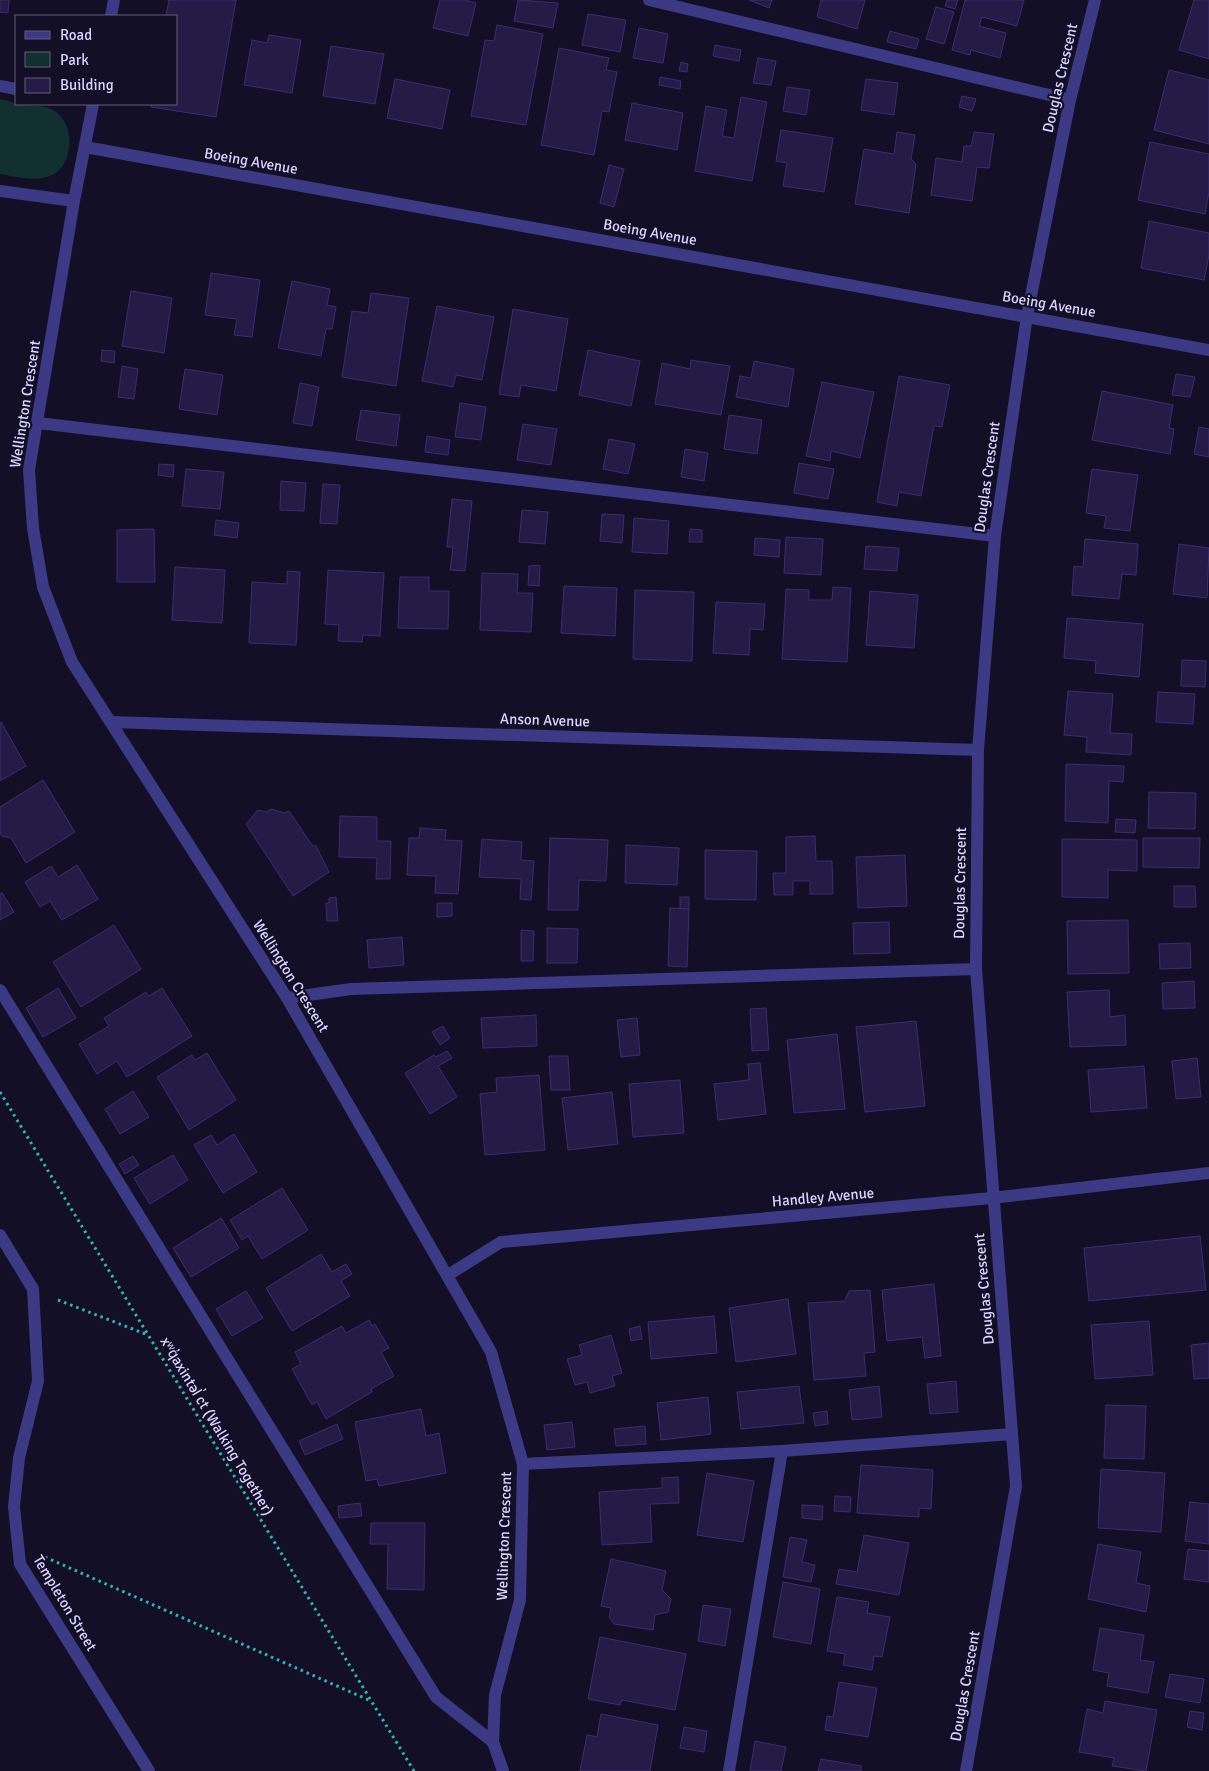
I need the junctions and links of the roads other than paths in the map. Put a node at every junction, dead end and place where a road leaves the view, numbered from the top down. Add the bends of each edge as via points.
1 (114, 0) edge
2 (649, 0) edge
3 (1095, 0) edge
4 (111, 15) edge
5 (0, 86) edge
6 (15, 89) edge
7 (1070, 100) junction
8 (94, 105) edge
9 (85, 147) junction
10 (0, 191) edge
11 (74, 201) junction
12 (1026, 316) junction
13 (1209, 350) edge
14 (38, 423) junction
15 (995, 536) junction
16 (111, 722) junction
17 (978, 750) junction
18 (976, 969) junction
19 (0, 990) edge
20 (287, 998) junction
21 (1209, 1174) edge
22 (992, 1198) junction
23 (0, 1235) edge
24 (448, 1276) junction
25 (1012, 1434) junction
26 (782, 1451) junction
27 (523, 1464) junction
28 (493, 1742) junction
29 (149, 1771) edge
30 (503, 1771) edge
31 (729, 1771) edge
32 (966, 1771) edge

1 - 4 street
2 - 7 street
3 - 7 street, Douglas Crescent
5 - 6 street
7 - 12 street, Douglas Crescent
8 - 9 street, Wellington Crescent
9 - 11 street, Wellington Crescent
9 - 12 street, Boeing Avenue
10 - 11 street
11 - 14 street, Wellington Crescent
12 - 13 street, Boeing Avenue
12 - 15 street, Douglas Crescent
14 - 15 street
14 - 16 street, Wellington Crescent via 29,470 33,528 43,587 72,662
15 - 17 street, Douglas Crescent
16 - 17 street, Anson Avenue
16 - 20 street, Wellington Crescent
17 - 18 street, Douglas Crescent
18 - 20 street via 351,989
18 - 22 street, Douglas Crescent
19 - 28 street via 436,1697
20 - 24 street, Wellington Crescent
21 - 22 street, Handley Avenue
22 - 24 street, Handley Avenue via 502,1242
22 - 25 street, Douglas Crescent
23 - 29 street, Templeton Street via 33,1289 38,1381 20,1458 14,1507 20,1564
24 - 27 street, Wellington Crescent via 491,1352
25 - 26 street
25 - 32 street, Douglas Crescent via 1016,1486
26 - 27 street
26 - 31 street
27 - 28 street, Wellington Crescent via 520,1600 495,1694
28 - 30 street, Wellington Crescent

